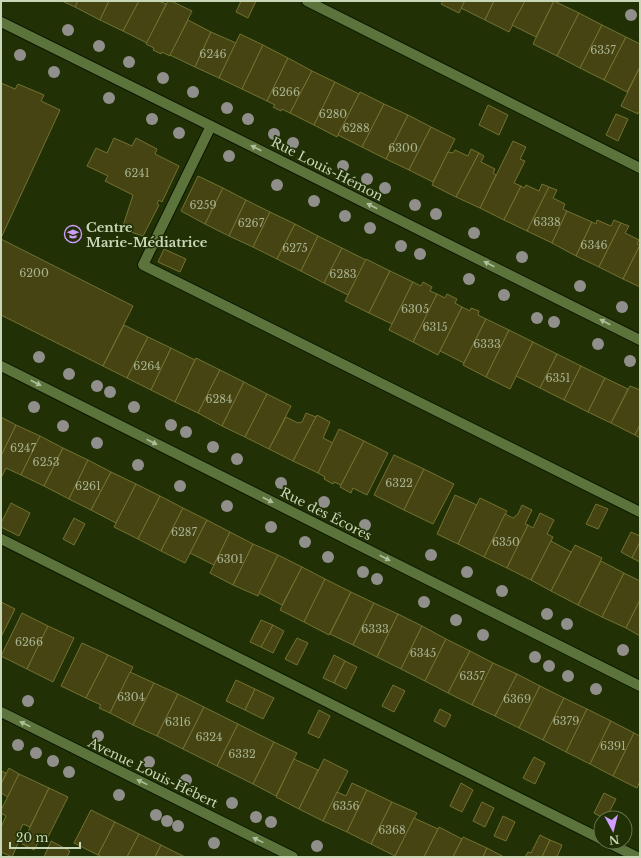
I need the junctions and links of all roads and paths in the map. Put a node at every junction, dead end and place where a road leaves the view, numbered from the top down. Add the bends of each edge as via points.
1 (307, 1) edge
2 (1, 22) edge
3 (212, 126) junction
4 (640, 168) edge
5 (640, 340) edge
6 (1, 366) edge
7 (640, 512) edge
8 (1, 539) edge
9 (640, 686) edge
10 (1, 712) edge
11 (593, 835) edge
12 (622, 850) edge
13 (293, 857) edge
14 (636, 857) edge

1 - 4 street
2 - 3 street, Rue Louis-Hémon
5 -> 3 street, Rue Louis-Hémon
3 - 7 street via 143,265
6 -> 9 street, Rue des Écores
8 - 11 street
13 -> 10 street, Avenue Louis-Hébert
12 - 14 street

